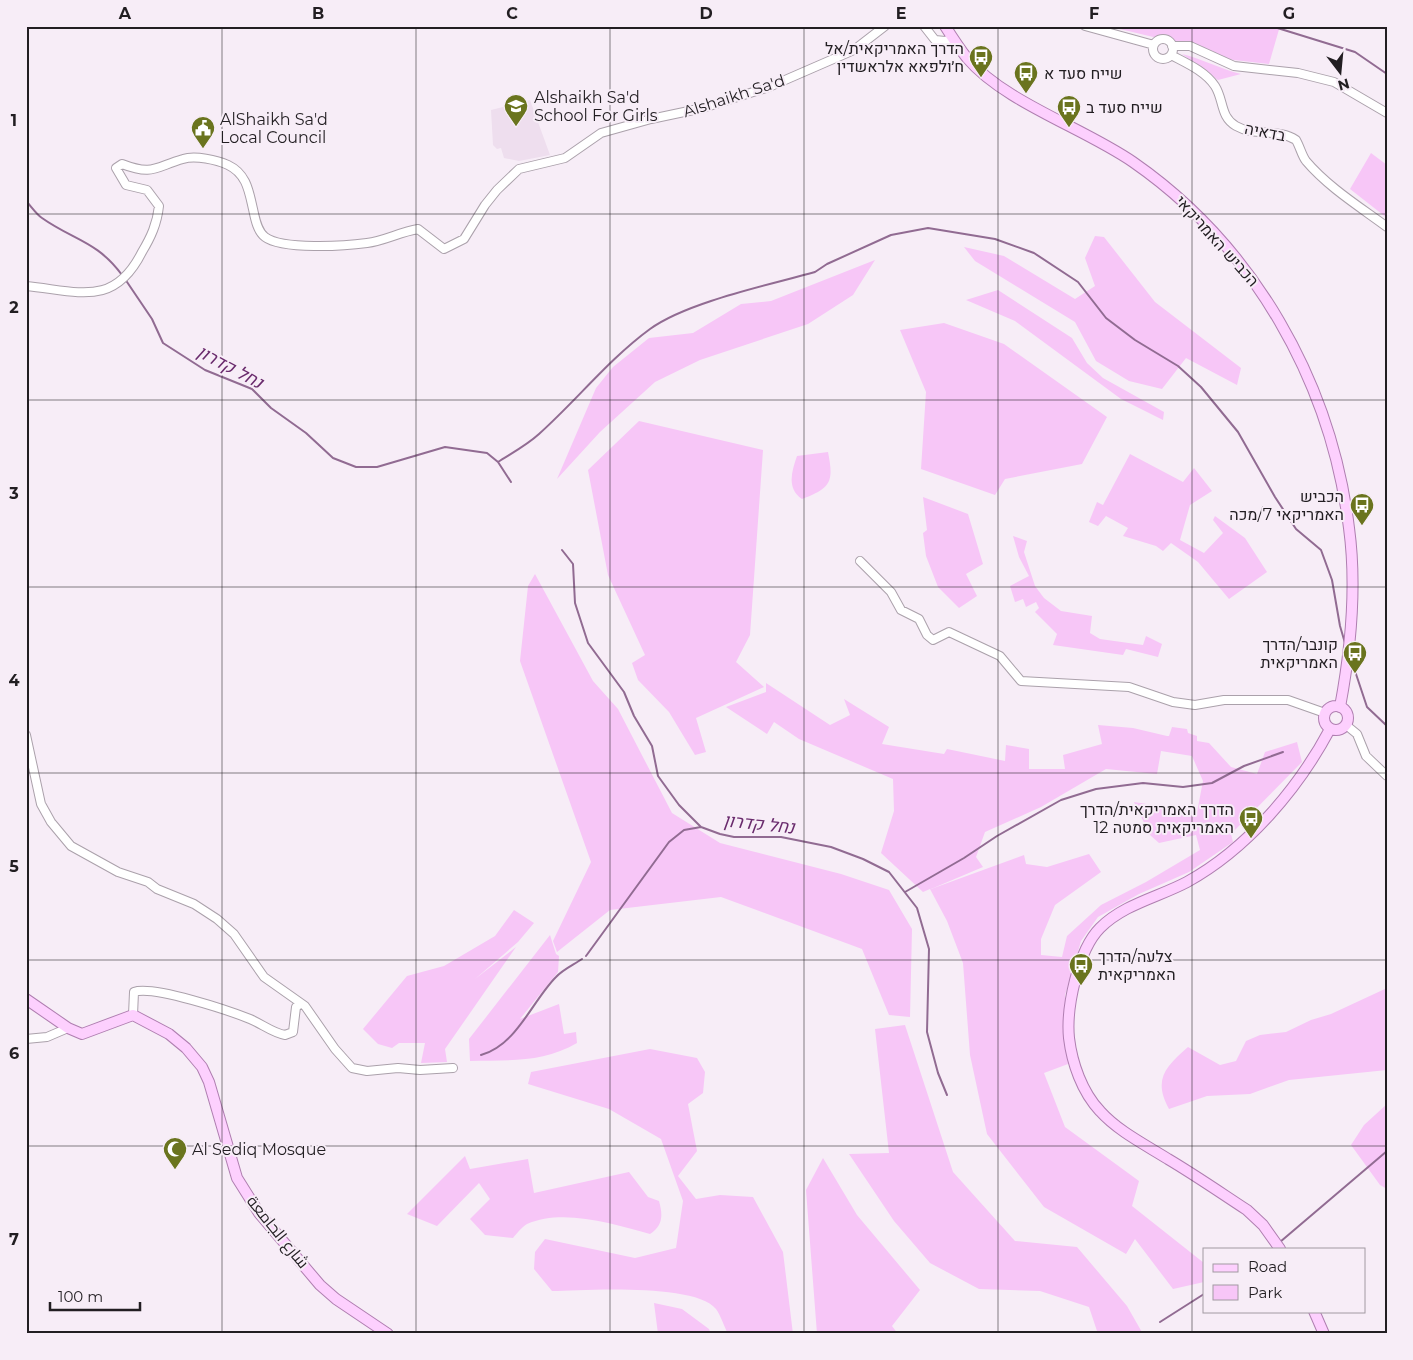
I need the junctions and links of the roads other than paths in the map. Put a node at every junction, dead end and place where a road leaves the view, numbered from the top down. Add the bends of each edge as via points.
1 (885, 26) edge
2 (924, 26) edge
3 (945, 26) edge
4 (1085, 26) edge
5 (953, 38) junction
6 (1154, 45) junction
7 (1172, 46) junction
8 (1171, 55) junction
9 (1387, 113) edge
10 (1387, 227) edge
11 (26, 286) edge
12 (860, 561) dead end
13 (1340, 707) junction
14 (1325, 713) junction
15 (1346, 725) junction
16 (1330, 729) junction
17 (26, 735) edge
18 (1387, 776) edge
19 (26, 1000) edge
20 (300, 1004) junction
21 (133, 1015) junction
22 (68, 1028) junction
23 (26, 1039) edge
24 (453, 1068) dead end
25 (1279, 1248) edge
26 (1314, 1312) edge
27 (388, 1334) edge
28 (1324, 1334) edge

1 - 11 street, Alshaikh Sa'd via 854,50 769,87 704,108 601,133 565,158 519,169 484,205 464,239 444,249 418,229 368,243 320,246 277,241 264,237 258,227 247,181 229,166 185,158 166,167 144,171 122,164 116,168 126,184 147,190 159,206 157,224 131,273 121,283 89,293
2 - 5 street via 935,40
3 - 5 main road, הכביש האמריקאי
4 - 6 street
5 - 13 main road, הכביש האמריקאי via 967,58 995,83 1100,141 1162,183 1234,256 1262,291 1280,321 1314,390 1338,468 1349,527 1352,599 1348,665
6 - 7 street via 1163,39
6 - 8 street via 1154,53 1159,58
7 - 8 street
7 - 9 street via 1190,46 1234,66 1298,73 1334,82
8 - 10 street, בדאיה via 1201,72 1214,84 1229,121 1248,131 1282,133 1296,140 1304,160
12 - 14 street via 891,592 901,610 918,619 933,640 949,632 957,635 1000,656 1021,680 1129,687 1173,702 1195,705 1224,700 1288,700
13 - 14 main road via 1333,706
13 - 15 main road via 1348,714
14 - 16 main road via 1325,724
15 - 16 main road via 1341,730
15 - 18 street via 1358,734 1366,756
16 - 25 main road via 1307,768 1238,845 1202,873 1119,913 1099,928 1080,961 1070,1011 1069,1037 1076,1068 1099,1110 1135,1138 1247,1210
17 - 20 street via 41,804 71,846 118,872 194,904 217,919 234,934 264,977
19 - 22 main road
20 - 21 street via 296,1007 292,1032 286,1035 198,1002 146,991 134,992
20 - 24 street via 305,1006 335,1050 352,1068 367,1071
21 - 22 main road via 82,1034
21 - 27 main road, شارع الجامعة via 169,1034 202,1067 237,1178 259,1213 320,1285
22 - 23 street via 47,1037
26 - 28 main road

